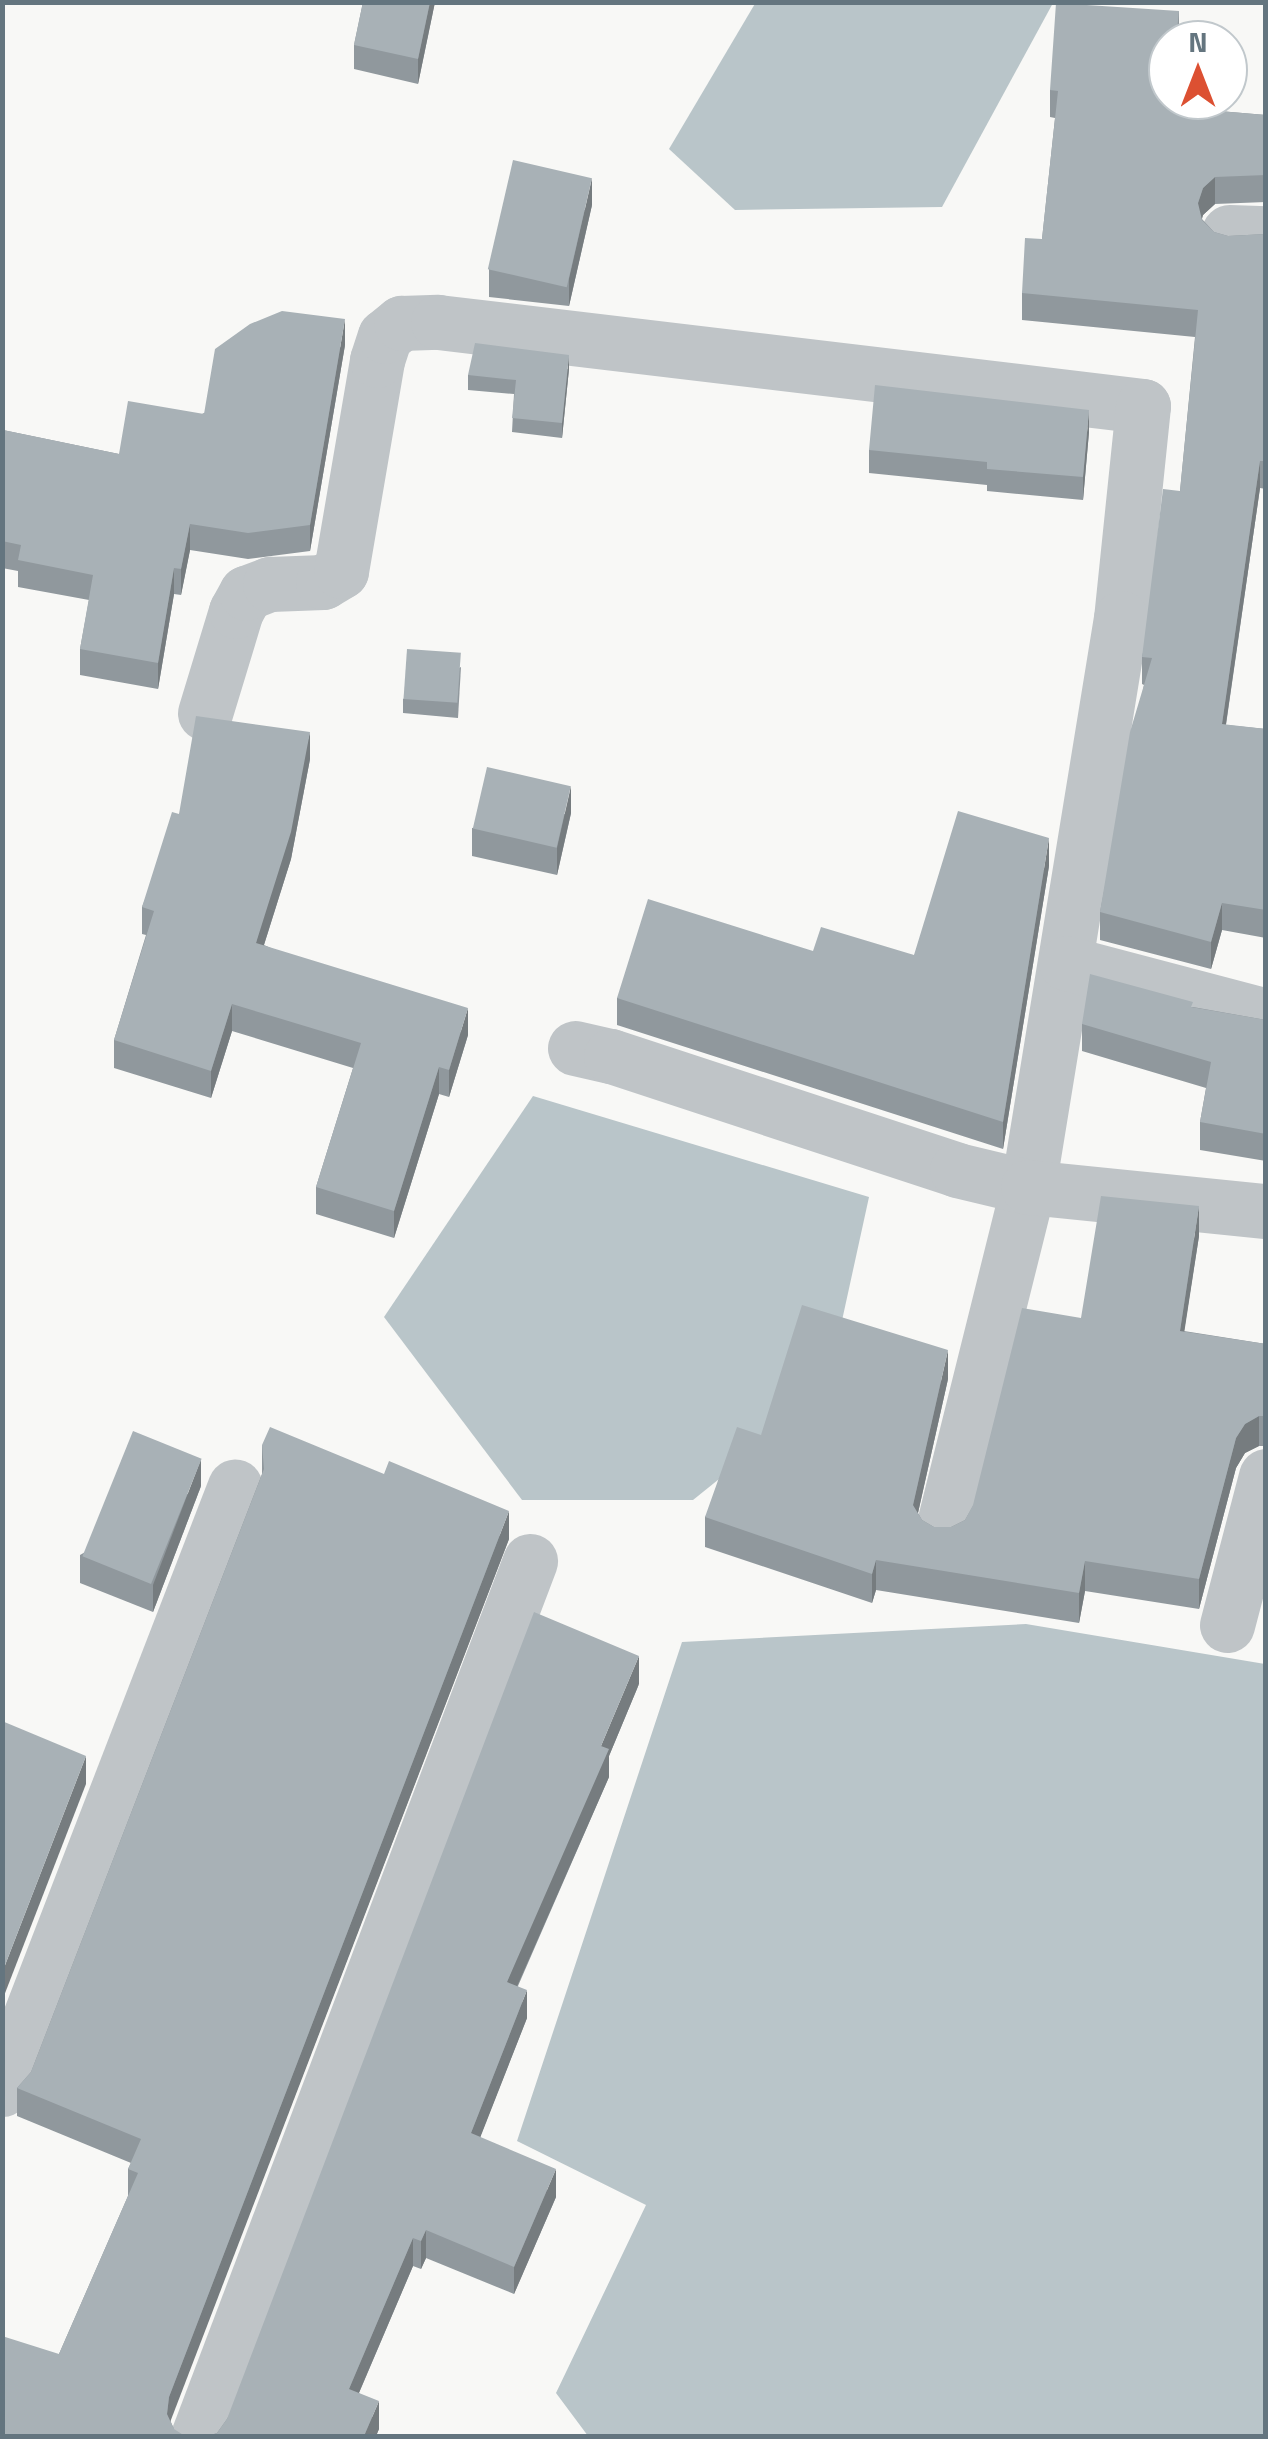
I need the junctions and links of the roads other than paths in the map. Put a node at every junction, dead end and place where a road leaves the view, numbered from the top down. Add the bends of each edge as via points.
1 (205, 713) edge
2 (1066, 963) junction
3 (1266, 1016) edge
4 (575, 1048) dead end
5 (1028, 1187) junction
6 (1266, 1212) edge
7 (1266, 1476) edge
8 (235, 1486) dead end
9 (943, 1527) edge
10 (530, 1561) dead end
11 (1228, 1625) dead end
12 (2, 2090) edge
13 (198, 2436) edge

1 - 2 street via 246,593 270,584 323,582 341,571 377,360 385,336 401,323 438,322 1143,406 1121,618
2 - 3 street
2 - 5 street
4 - 5 street
5 - 6 street
5 - 9 street
7 - 11 street
8 - 12 street
10 - 13 street

